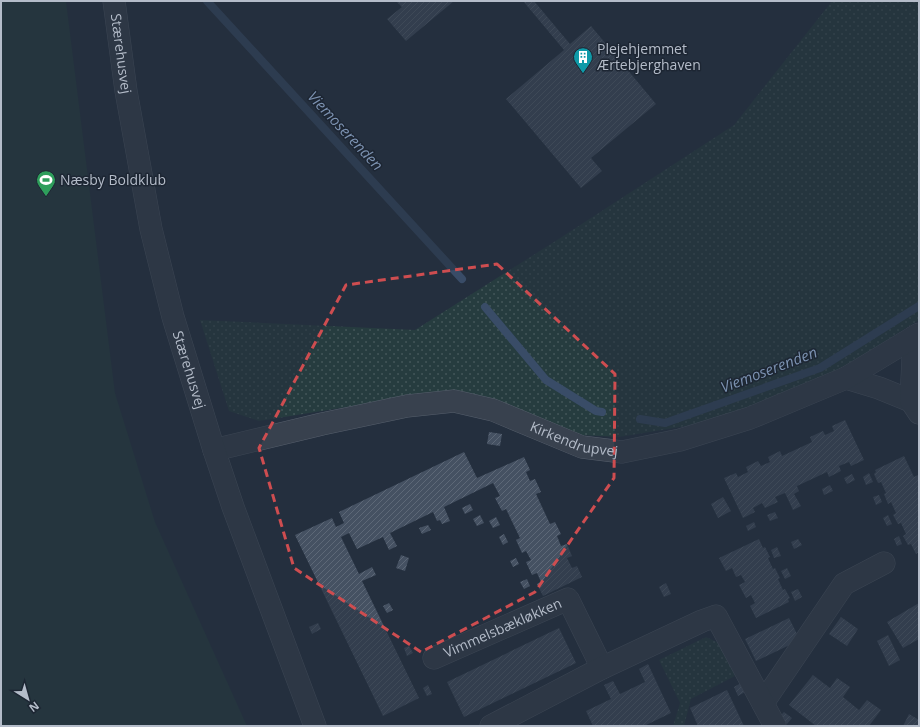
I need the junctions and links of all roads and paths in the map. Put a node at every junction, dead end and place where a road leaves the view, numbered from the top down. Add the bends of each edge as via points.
1 (114, 1) edge
2 (917, 335) edge
3 (846, 378) junction
4 (915, 407) edge
5 (214, 450) junction
6 (884, 563) dead end
7 (434, 658) dead end
8 (602, 668) junction
9 (763, 703) junction
10 (315, 726) edge
11 (491, 726) edge
12 (775, 726) edge

1 - 5 street, Stærehusvej via 126,91 151,229 173,317
2 - 3 street, Kirkendrupvej
2 - 4 street
3 - 4 street via 879,388
3 - 5 street, Kirkendrupvej via 743,420 680,440 622,452 582,447 493,410 454,401 407,406
5 - 10 street, Stærehusvej
6 - 9 street via 844,584
7 - 8 street, Vimmelsbækløkken via 568,599
8 - 9 street via 716,616
8 - 11 street
9 - 12 street

